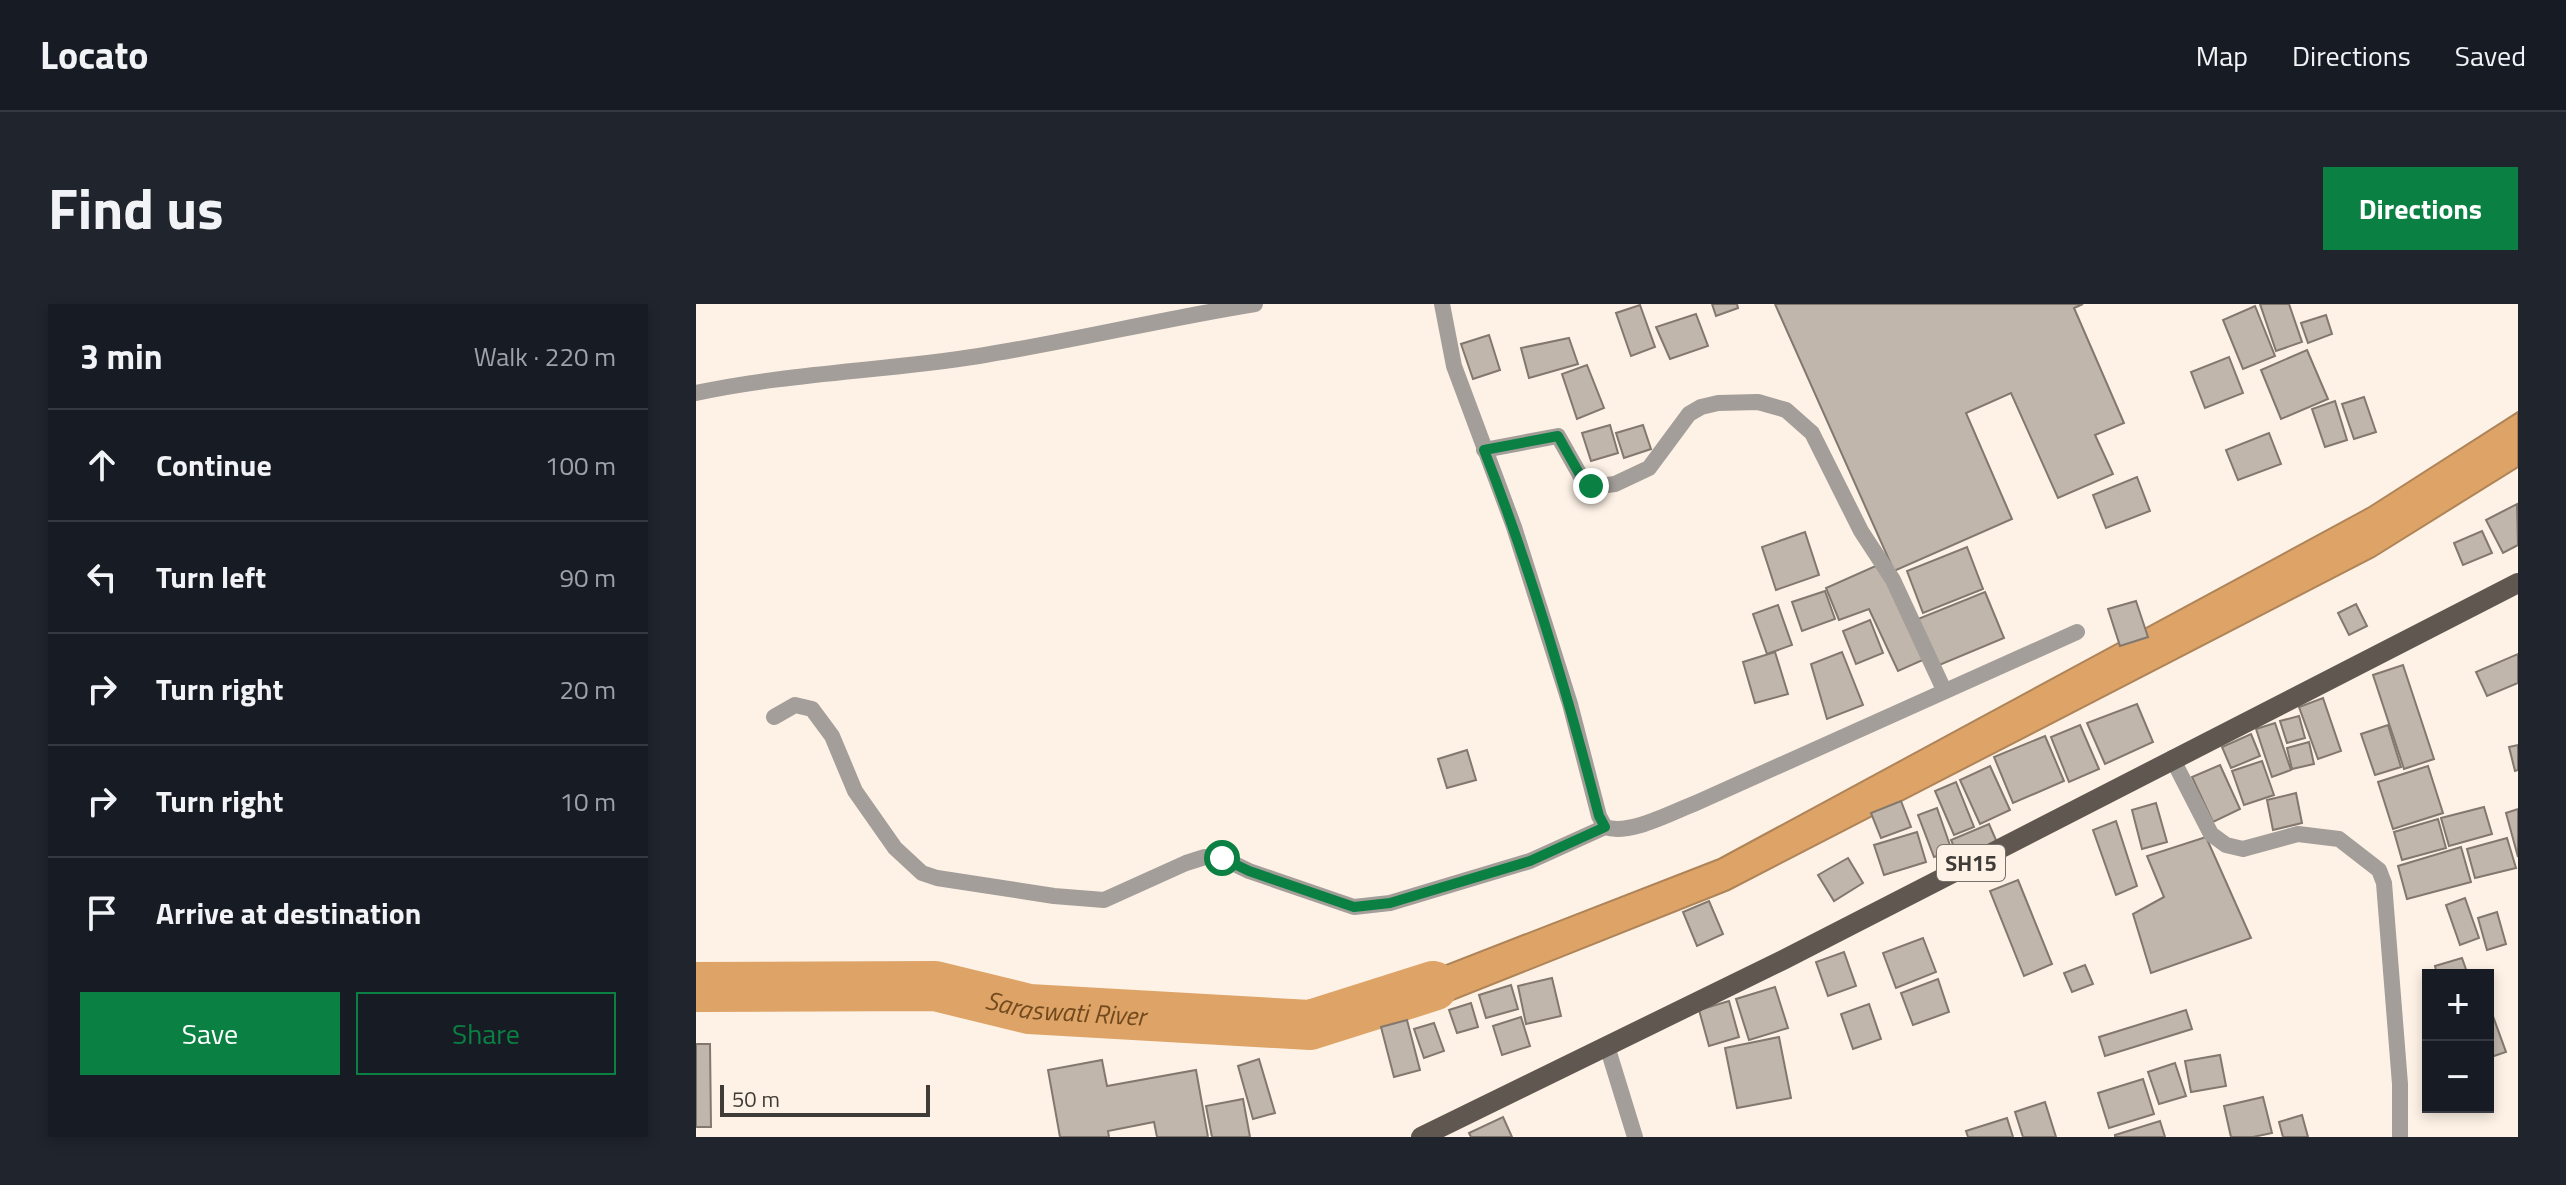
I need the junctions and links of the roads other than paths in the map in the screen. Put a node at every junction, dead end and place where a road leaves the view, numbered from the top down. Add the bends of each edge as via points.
1 (1255, 304) edge
2 (1442, 304) edge
3 (696, 393) edge
4 (1484, 450) junction
5 (2517, 587) edge
6 (2077, 632) dead end
7 (1944, 690) junction
8 (774, 717) dead end
9 (2172, 758) junction
10 (1605, 827) junction
11 (1607, 1046) junction
12 (1421, 1137) edge
13 (1635, 1137) edge
14 (2400, 1137) edge

1 - 3 street via 980,356 748,382
2 - 4 street via 1454,366
4 - 7 street via 1558,436 1584,482 1615,484 1649,468 1689,414 1701,407 1758,402 1786,410 1812,433 1861,531 1885,563
4 - 10 street via 1514,527
5 - 9 main road, SH15
6 - 7 street
7 - 10 street via 1696,803 1632,827
8 - 10 street via 795,705 812,709 832,736 855,791 895,848 922,873 1054,896 1104,900 1205,857 1222,858 1354,907 1378,904 1530,861
9 - 11 main road, SH15
9 - 14 street via 2211,834 2226,845 2243,849 2298,834 2339,839 2379,870 2400,1084
11 - 12 main road, SH15
11 - 13 street

